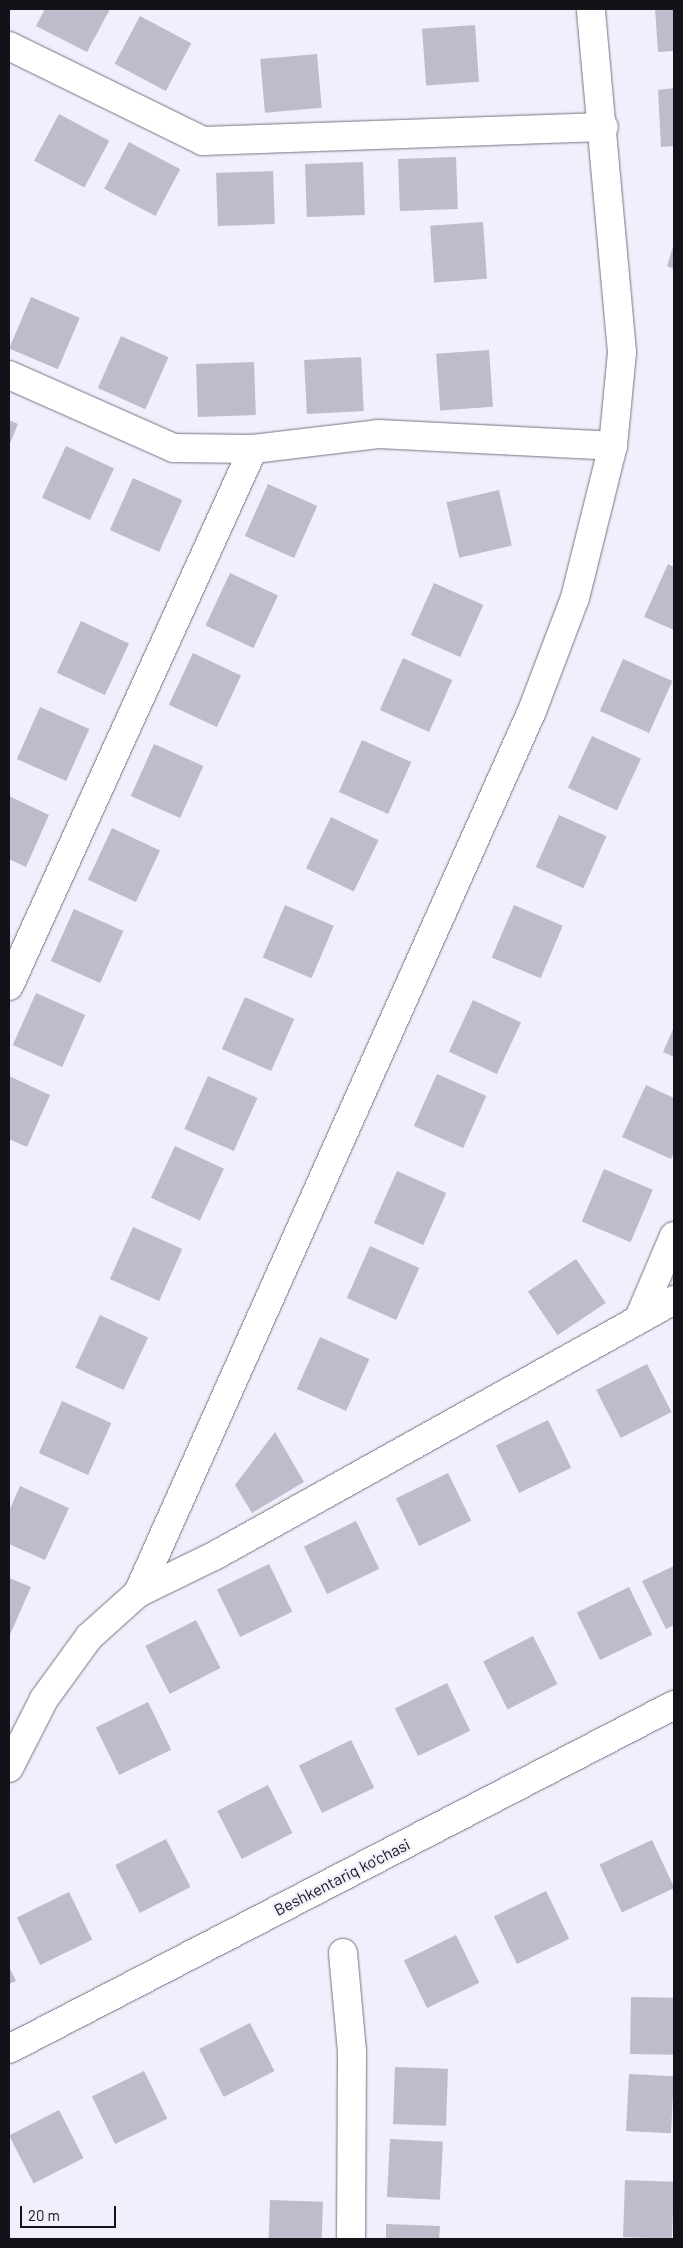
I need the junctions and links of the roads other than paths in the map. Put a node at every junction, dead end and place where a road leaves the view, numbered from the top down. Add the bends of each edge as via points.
1 (591, 9) edge
2 (9, 46) edge
3 (604, 127) junction
4 (9, 375) edge
5 (613, 446) junction
6 (253, 449) junction
7 (9, 986) edge
8 (674, 1236) edge
9 (674, 1300) edge
10 (639, 1318) junction
11 (138, 1593) junction
12 (674, 1705) edge
13 (9, 1768) edge
14 (343, 1953) dead end
15 (9, 2049) edge
16 (352, 2239) edge

1 - 3 street
2 - 3 street via 202,141
3 - 5 street via 622,352
4 - 6 street via 174,448
5 - 6 street via 378,434
5 - 11 street via 575,598 532,711
6 - 7 street
8 - 10 street
9 - 10 street
10 - 11 street via 216,1555
11 - 13 street via 89,1638 44,1699
12 - 15 street, Beshkentariq ko'chasi
14 - 16 street via 352,2051

